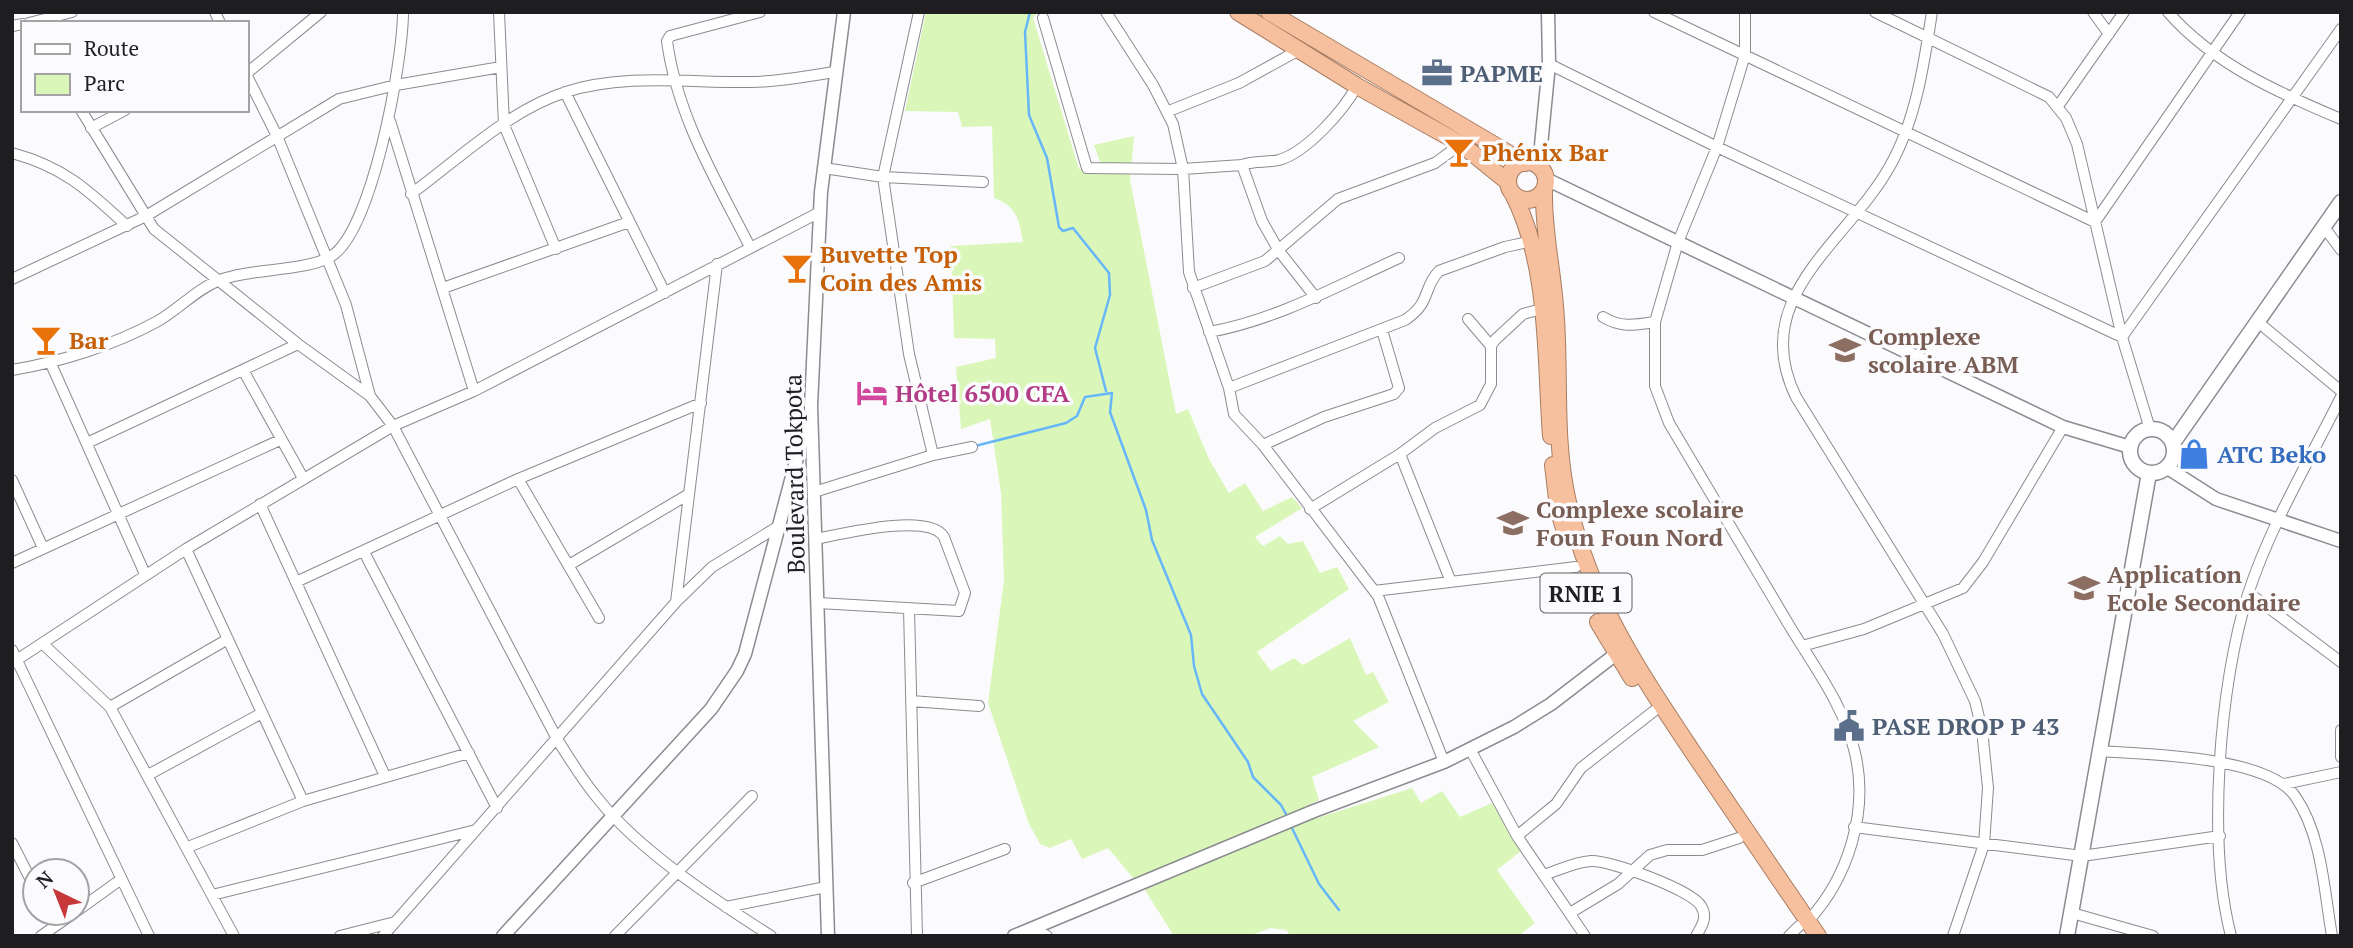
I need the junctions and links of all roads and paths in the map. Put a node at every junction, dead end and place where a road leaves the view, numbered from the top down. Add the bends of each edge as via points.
1 (72, 12) edge
2 (320, 12) edge
3 (403, 12) edge
4 (499, 12) edge
5 (760, 12) edge
6 (844, 12) edge
7 (919, 12) edge
8 (1106, 12) edge
9 (1238, 12) edge
10 (1269, 12) edge
11 (1548, 12) edge
12 (1654, 12) edge
13 (1745, 12) edge
14 (1875, 12) edge
15 (1932, 12) edge
16 (2093, 12) edge
17 (2124, 12) edge
18 (2168, 12) edge
19 (2241, 12) edge
20 (1044, 18) dead end
21 (37, 21) edge
22 (2341, 29) edge
23 (2109, 34) junction
24 (1928, 39) junction
25 (1299, 50) junction
26 (2212, 54) junction
27 (1745, 55) junction
28 (1549, 64) junction
29 (501, 67) junction
30 (835, 72) junction
31 (248, 74) edge
32 (248, 77) edge
33 (672, 80) junction
34 (396, 85) junction
35 (1357, 86) junction
36 (565, 92) junction
37 (2292, 98) junction
38 (2058, 106) junction
39 (1169, 111) junction
40 (82, 112) edge
41 (121, 112) edge
42 (2341, 119) edge
43 (390, 120) junction
44 (504, 125) junction
45 (91, 128) junction
46 (1907, 132) junction
47 (277, 136) junction
48 (1461, 144) junction
49 (1717, 147) junction
50 (12, 153) edge
51 (1242, 165) junction
52 (824, 167) junction
53 (1183, 169) junction
54 (1538, 175) junction
55 (883, 177) junction
56 (983, 182) dead end
57 (1511, 188) junction
58 (411, 194) junction
59 (2341, 202) edge
60 (820, 212) junction
61 (1857, 213) junction
62 (146, 216) junction
63 (629, 222) junction
64 (2095, 222) junction
65 (127, 226) junction
66 (2324, 227) junction
67 (1532, 241) junction
68 (1678, 242) junction
69 (750, 247) junction
70 (556, 249) junction
71 (2341, 250) edge
72 (1279, 251) junction
73 (1399, 258) dead end
74 (326, 259) junction
75 (717, 264) junction
76 (12, 279) edge
77 (219, 280) junction
78 (443, 288) junction
79 (1193, 288) junction
80 (665, 293) junction
81 (1316, 298) junction
82 (1794, 298) junction
83 (1542, 309) junction
84 (1603, 317) dead end
85 (1468, 319) dead end
86 (1655, 322) junction
87 (2258, 322) junction
88 (1382, 330) junction
89 (1209, 332) junction
90 (2122, 337) junction
91 (298, 344) junction
92 (1491, 346) junction
93 (51, 364) junction
94 (12, 370) edge
95 (243, 370) junction
96 (1229, 388) junction
97 (474, 391) junction
98 (2341, 391) edge
99 (370, 396) junction
100 (2341, 397) edge
101 (701, 403) junction
102 (811, 406) junction
103 (393, 426) junction
104 (2063, 427) junction
105 (2150, 429) junction
106 (280, 440) junction
107 (86, 443) junction
108 (2173, 443) junction
109 (1263, 445) junction
110 (972, 447) dead end
111 (2130, 447) junction
112 (1400, 454) junction
113 (933, 455) junction
114 (2166, 467) junction
115 (2149, 472) junction
116 (303, 478) junction
117 (518, 478) junction
118 (12, 480) edge
119 (814, 492) junction
120 (689, 494) junction
121 (260, 504) junction
122 (1310, 509) junction
123 (441, 514) junction
124 (117, 515) junction
125 (2279, 522) junction
126 (779, 526) junction
127 (816, 539) junction
128 (2341, 541) edge
129 (43, 548) junction
130 (186, 549) junction
131 (364, 552) junction
132 (12, 563) edge
133 (569, 565) junction
134 (1576, 567) junction
135 (145, 574) junction
136 (296, 582) junction
137 (1451, 582) junction
138 (1374, 591) junction
139 (2249, 593) junction
140 (676, 602) junction
141 (818, 603) junction
142 (1923, 604) junction
143 (909, 609) junction
144 (599, 618) dead end
145 (228, 639) junction
146 (43, 644) junction
147 (1802, 646) junction
148 (12, 650) edge
149 (1616, 654) junction
150 (15, 662) edge
151 (2341, 662) edge
152 (911, 701) junction
153 (979, 706) dead end
154 (110, 707) junction
155 (1654, 711) junction
156 (262, 713) junction
157 (2341, 730) edge
158 (557, 738) junction
159 (1470, 749) junction
160 (2099, 751) junction
161 (469, 753) junction
162 (2341, 757) edge
163 (1444, 762) junction
164 (2221, 762) junction
165 (2341, 772) edge
166 (148, 775) junction
167 (385, 776) junction
168 (2284, 784) junction
169 (752, 796) dead end
170 (303, 801) junction
171 (497, 808) junction
172 (613, 816) junction
173 (1854, 827) junction
174 (476, 830) junction
175 (1517, 836) junction
176 (2220, 836) junction
177 (1739, 838) junction
178 (12, 843) edge
179 (1984, 844) junction
180 (188, 846) junction
181 (1005, 849) dead end
182 (2082, 856) junction
183 (21, 862) edge
184 (676, 870) junction
185 (1632, 873) junction
186 (1544, 875) junction
187 (120, 880) junction
188 (913, 883) junction
189 (826, 887) junction
190 (212, 895) junction
191 (91, 901) edge
192 (726, 907) junction
193 (1570, 913) junction
194 (2072, 913) junction
195 (395, 922) junction
196 (1032, 928) junction
197 (1800, 929) edge
198 (149, 936) edge
199 (234, 936) edge
200 (340, 936) edge
201 (383, 936) edge
202 (503, 936) edge
203 (615, 936) edge
204 (771, 936) edge
205 (828, 936) edge
206 (917, 936) edge
207 (1014, 936) edge
208 (1047, 936) edge
209 (1585, 936) edge
210 (1696, 936) edge
211 (1818, 936) edge
212 (1953, 936) edge
213 (2067, 936) edge
214 (2153, 936) edge
215 (2231, 936) edge
216 (2332, 936) edge

1 - 21 street
2 - 31 street
3 - 34 street
4 - 29 street
5 - 33 street via 670,36
6 - 30 street, Boulevard Tokpota
7 - 55 street
8 - 39 street
9 - 25 highway, RNIE 1
10 - 54 highway
11 - 28 street
12 - 27 street
13 - 27 street
14 - 24 street
15 - 24 street
16 - 23 street
17 - 23 street
18 - 26 street
19 - 26 street
20 - 53 street via 1087,168
22 - 37 street
23 - 38 street
24 - 38 street via 2035,90
24 - 46 street
25 - 35 highway, RNIE 1
25 - 39 street via 1239,83
26 - 37 street
26 - 64 street
27 - 46 street
27 - 49 street
28 - 49 street
28 - 54 street
29 - 34 street
29 - 44 street
30 - 33 street via 754,82
30 - 52 street, Boulevard Tokpota
32 - 47 street
33 - 36 street
33 - 69 street
34 - 43 street
34 - 47 street via 340,99
35 - 48 highway, RNIE 1
35 - 51 street via 1340,113 1295,153
36 - 44 street
36 - 63 street
37 - 42 street
37 - 90 street
38 - 64 street via 2077,144
39 - 53 street
40 - 45 street
41 - 45 street
43 - 58 street
43 - 74 street via 352,232
44 - 58 street
44 - 70 street
45 - 62 street
46 - 61 street
46 - 64 street
47 - 62 street
47 - 74 street
48 - 57 highway, RNIE 1
48 - 72 street via 1436,163 1338,199
49 - 61 street
49 - 68 street
50 - 65 street via 68,174
51 - 53 street
51 - 72 street via 1256,208
52 - 55 street
52 - 60 street, Boulevard Tokpota
53 - 79 street via 1185,245
54 - 57 highway via 1515,167
54 - 57 highway via 1530,200
54 - 68 street
54 - 197 highway, RNIE 1 via 1555,306 1563,466 1583,560 1632,659
55 - 56 street
55 - 113 street via 907,342
57 - 67 highway, RNIE 1
58 - 78 street
59 - 66 main road
60 - 69 street
60 - 102 street, Boulevard Tokpota
61 - 82 street via 1805,275
61 - 90 street
62 - 65 street
62 - 77 street via 168,242
63 - 70 street
63 - 80 street
64 - 90 street
65 - 76 street
66 - 71 street
66 - 87 main road
67 - 83 highway, RNIE 1
67 - 88 street via 1439,271 1417,312
68 - 82 street
68 - 86 street
69 - 75 street
70 - 78 street
72 - 79 street via 1231,276
72 - 81 street
73 - 81 street
74 - 77 street
74 - 99 street via 346,305
75 - 80 street
75 - 101 street
77 - 91 street
77 - 93 street via 158,321
78 - 97 street
79 - 89 street
80 - 97 street
81 - 89 street
82 - 104 street
82 - 142 street via 1781,341 1789,382
83 - 92 street via 1523,314
83 - 134 highway, RNIE 1 via 1554,485
84 - 86 street via 1616,325
85 - 92 street
86 - 147 street via 1655,386 1669,424
87 - 98 street
87 - 108 main road
88 - 96 street
88 - 109 street via 1399,388 1394,394 1324,417
89 - 96 street
90 - 105 street
91 - 95 street
91 - 99 street
92 - 112 street via 1492,384 1480,405 1435,428
93 - 94 street
93 - 107 street
95 - 106 street
95 - 107 street
96 - 109 street via 1234,414
97 - 103 street
99 - 103 street
100 - 125 street
101 - 117 street
101 - 120 street
102 - 119 street, Boulevard Tokpota
102 - 126 street
103 - 116 street
103 - 123 street
104 - 111 street
104 - 142 street via 1972,577 1962,588
105 - 108 main road via 2164,432
105 - 111 main road via 2139,433
106 - 116 street
106 - 124 street
107 - 124 street
108 - 114 main road via 2172,460
109 - 122 street
110 - 113 street
111 - 115 main road via 2136,467
112 - 122 street
112 - 137 street
113 - 119 street
114 - 115 main road
114 - 125 street via 2216,499
115 - 160 main road
116 - 121 street
117 - 123 street
117 - 133 street
118 - 129 street
119 - 127 street, Boulevard Tokpota
120 - 133 street
120 - 140 street
121 - 130 street
121 - 136 street
122 - 138 street
123 - 131 street
123 - 158 street
124 - 129 street
124 - 135 street
125 - 128 street
125 - 139 street
126 - 140 street via 712,567
126 - 172 street via 737,671 711,709
127 - 141 street, Boulevard Tokpota
127 - 143 street via 891,526 940,530 962,580 962,608
129 - 132 street
130 - 135 street
130 - 145 street
131 - 136 street
131 - 161 street
133 - 144 street
134 - 137 street
134 - 149 highway, RNIE 1
135 - 146 street
136 - 167 street
137 - 138 street
138 - 163 street via 1394,629
139 - 151 street
139 - 164 street via 2234,649
140 - 158 street
141 - 143 street
141 - 189 street, Boulevard Tokpota
142 - 147 street via 1864,629
142 - 179 street via 1963,671 1975,701 1988,788
143 - 152 street
145 - 154 street
145 - 156 street
146 - 150 street
146 - 154 street
147 - 173 street via 1842,716 1855,750 1859,794
148 - 150 street
149 - 155 highway, RNIE 1
149 - 159 street via 1551,704
150 - 187 street
152 - 153 street
152 - 188 street
154 - 166 street
155 - 175 street via 1581,768 1556,804
155 - 177 highway, RNIE 1
156 - 166 street
156 - 170 street
157 - 162 street
158 - 171 street
158 - 172 street
159 - 163 street
159 - 175 street
160 - 164 street
160 - 182 main road
161 - 167 street
161 - 171 street
163 - 196 street
164 - 168 street
164 - 176 street
165 - 168 street
166 - 180 street
167 - 170 street
168 - 216 street via 2303,809 2313,836
169 - 184 street
170 - 180 street
171 - 174 street
172 - 184 street
172 - 202 street
173 - 179 street
173 - 197 street via 1851,850 1831,893
174 - 190 street
174 - 195 street
175 - 186 street
176 - 182 street
176 - 215 street
177 - 185 street via 1702,850 1667,849 1650,855
177 - 197 highway, RNIE 1
178 - 183 street
179 - 182 street
179 - 212 street
180 - 190 street
181 - 188 street
182 - 194 main road
184 - 192 street
184 - 203 street
185 - 186 street via 1591,861
185 - 193 street
185 - 210 street via 1689,893 1704,914
186 - 193 street
187 - 191 street
187 - 198 street
188 - 206 street
189 - 192 street
189 - 205 street, Boulevard Tokpota
190 - 199 street
192 - 204 street
193 - 209 street
194 - 213 main road
194 - 214 street
195 - 200 street
195 - 201 street
196 - 207 street
196 - 208 street
197 - 211 highway, RNIE 1

